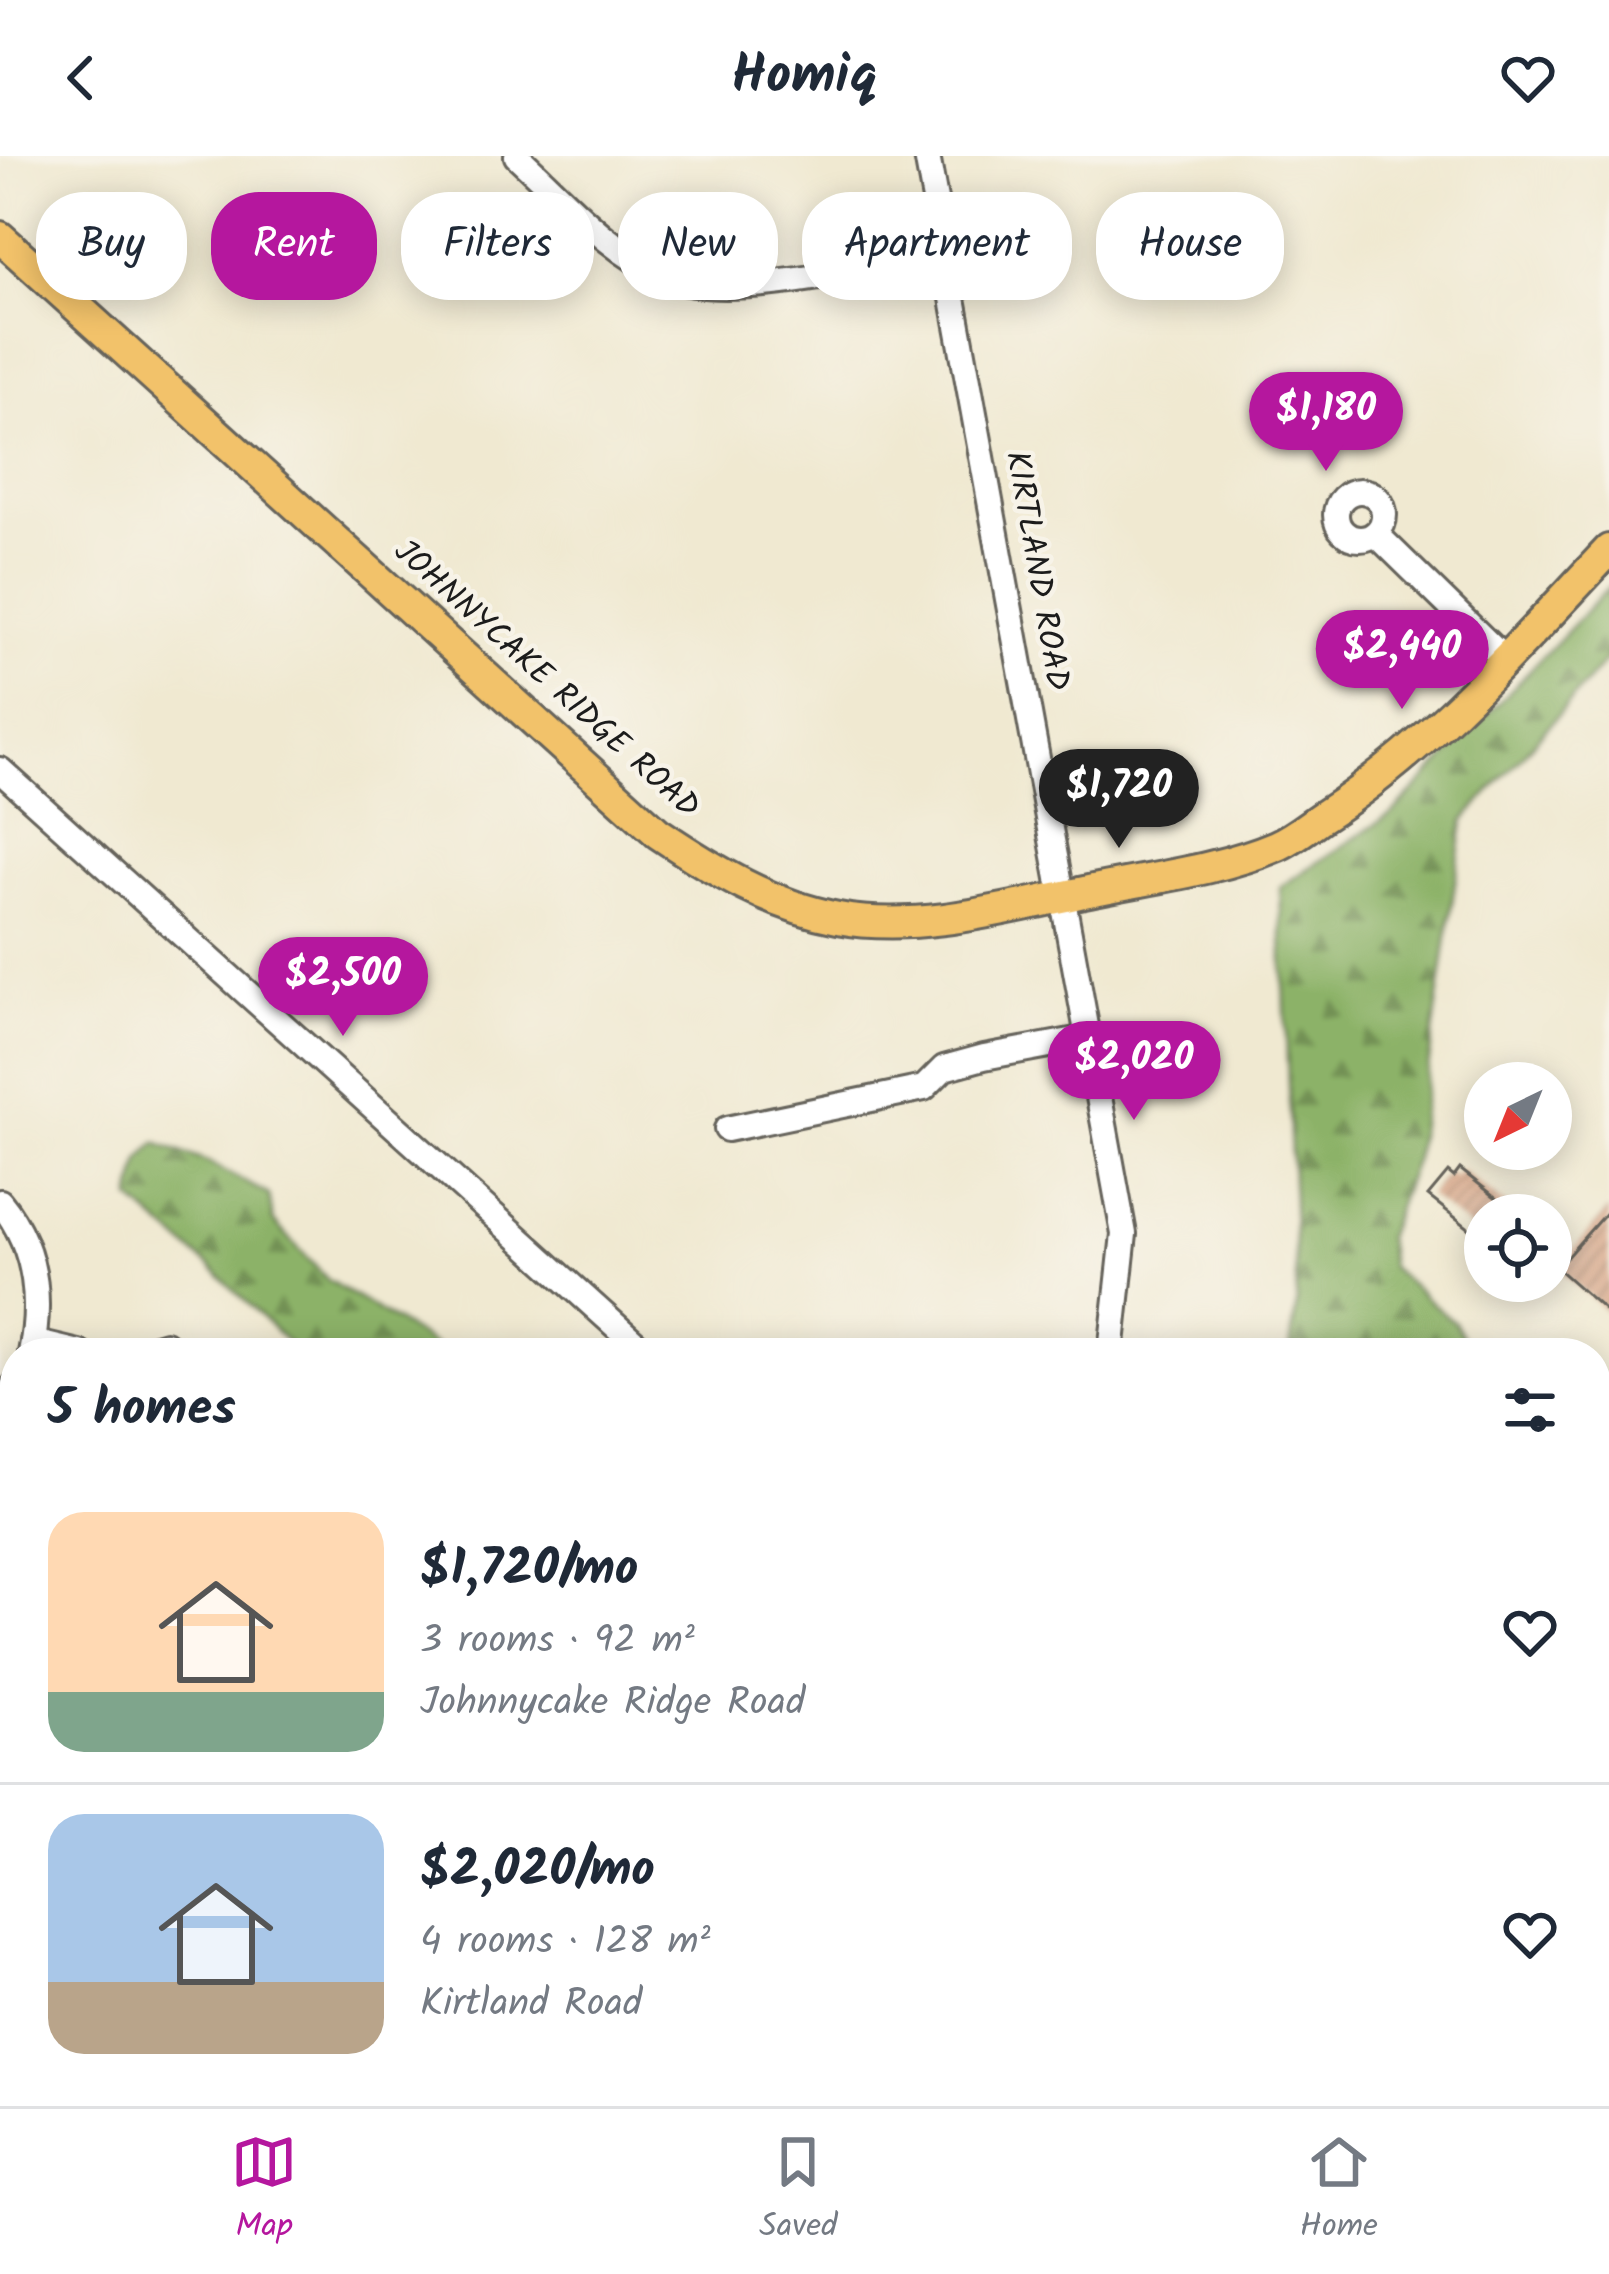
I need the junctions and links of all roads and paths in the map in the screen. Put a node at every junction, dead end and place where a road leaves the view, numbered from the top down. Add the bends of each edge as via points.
1 (517, 156) edge
2 (927, 156) edge
3 (934, 192) edge
4 (0, 237) edge
5 (802, 277) edge
6 (954, 300) edge
7 (1376, 534) dead end
8 (1609, 550) edge
9 (1505, 660) junction
10 (0, 770) edge
11 (1060, 896) junction
12 (1088, 1038) junction
13 (727, 1129) dead end
14 (0, 1202) edge
15 (34, 1338) edge
16 (629, 1338) edge
17 (1113, 1338) edge

1 - 5 street via 620,250 670,278 704,287
2 - 3 street, KIRTLAND ROAD
4 - 11 main road, JOHNNYCAKE RIDGE ROAD via 658,833 712,869 840,919 947,917
6 - 11 street, KIRTLAND ROAD
7 - 9 street
8 - 9 main road, JOHNNYCAKE RIDGE ROAD
9 - 11 main road, JOHNNYCAKE RIDGE ROAD via 1374,783 1278,845
10 - 16 street
11 - 12 street, KIRTLAND ROAD
12 - 13 street via 944,1068 924,1088
12 - 17 street, KIRTLAND ROAD via 1124,1234
14 - 15 street via 20,1232 35,1281

